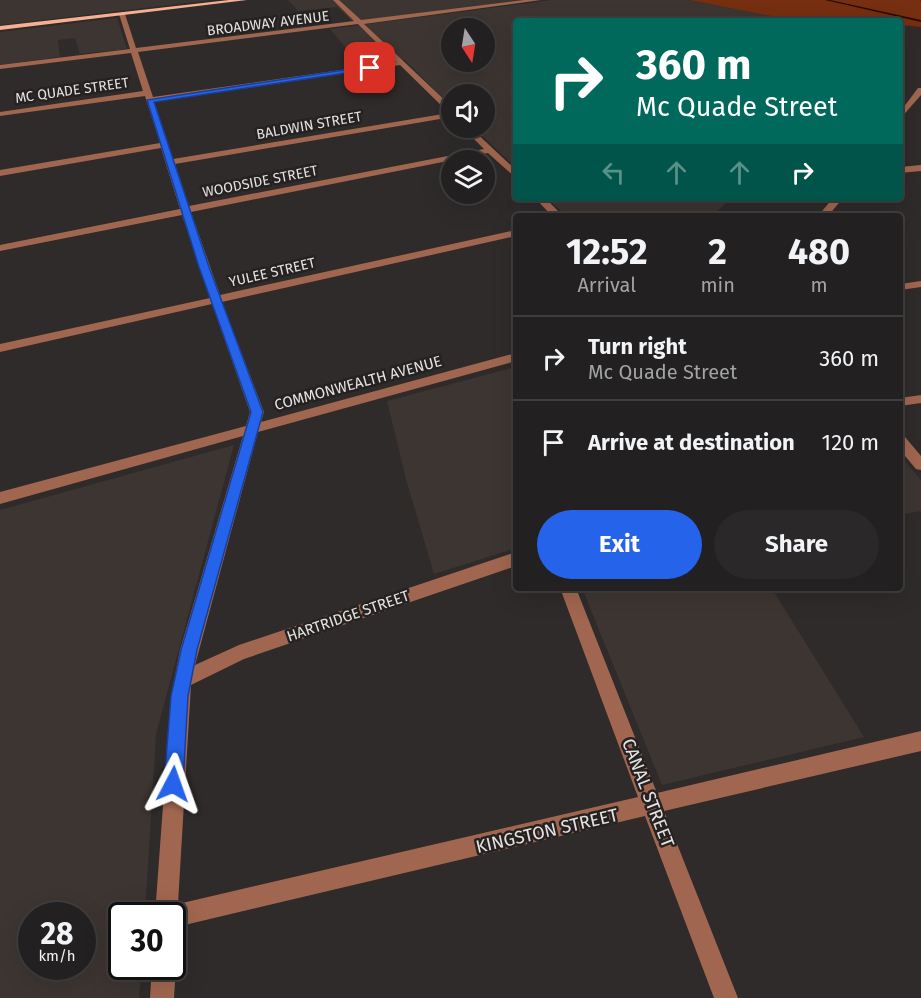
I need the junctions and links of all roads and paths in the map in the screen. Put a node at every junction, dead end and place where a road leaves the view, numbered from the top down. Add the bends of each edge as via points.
1 (238, 0) edge
2 (244, 0) edge
3 (336, 0) edge
4 (538, 0) edge
5 (122, 14) junction
6 (361, 23) junction
7 (0, 28) edge
8 (134, 51) junction
9 (402, 63) junction
10 (0, 67) edge
11 (921, 90) edge
12 (149, 96) junction
13 (441, 103) edge
14 (903, 113) edge
15 (0, 114) edge
16 (441, 116) edge
17 (478, 138) edge
18 (166, 145) junction
19 (491, 150) edge
20 (495, 154) edge
21 (441, 160) edge
22 (172, 162) junction
23 (921, 168) edge
24 (903, 170) edge
25 (0, 172) edge
26 (513, 172) edge
27 (543, 201) edge
28 (836, 201) edge
29 (185, 210) junction
30 (555, 213) edge
31 (826, 213) edge
32 (513, 233) edge
33 (0, 248) edge
34 (921, 284) edge
35 (903, 287) edge
36 (217, 299) junction
37 (0, 348) edge
38 (513, 358) edge
39 (921, 399) edge
40 (903, 402) edge
41 (252, 429) junction
42 (903, 444) edge
43 (921, 465) edge
44 (0, 498) edge
45 (513, 560) edge
46 (569, 591) edge
47 (183, 680) junction
48 (921, 741) edge
49 (653, 806) junction
50 (167, 902) edge
51 (186, 914) edge
52 (163, 980) edge
53 (162, 998) edge
54 (726, 998) edge

1 - 2 main road
1 - 5 main road
3 - 6 street
4 - 6 street, BROADWAY AVENUE
5 - 7 main road
5 - 8 street
6 - 8 street, BROADWAY AVENUE
6 - 9 street
8 - 10 street, BROADWAY AVENUE
8 - 12 street
9 - 12 street, MC QUADE STREET
9 - 13 street
11 - 14 street
12 - 15 street, MC QUADE STREET
12 - 18 street
16 - 22 street, BALDWIN STREET
17 - 19 street
18 - 22 street
18 - 25 street
20 - 26 street
21 - 29 street, WOODSIDE STREET
22 - 29 street
23 - 24 street
27 - 30 street
28 - 31 street
29 - 33 street, WOODSIDE STREET
29 - 36 street
32 - 36 street, YULEE STREET
34 - 35 street
36 - 37 street, YULEE STREET
36 - 41 street via 257,412
38 - 41 street, COMMONWEALTH AVENUE
39 - 40 street
41 - 44 street, COMMONWEALTH AVENUE
41 - 47 street
42 - 43 street
45 - 47 street, HARTRIDGE STREET via 240,653
46 - 49 street, CANAL STREET
47 - 50 street
48 - 49 street, KINGSTON STREET
49 - 51 street, KINGSTON STREET
49 - 54 street, CANAL STREET
52 - 53 street

